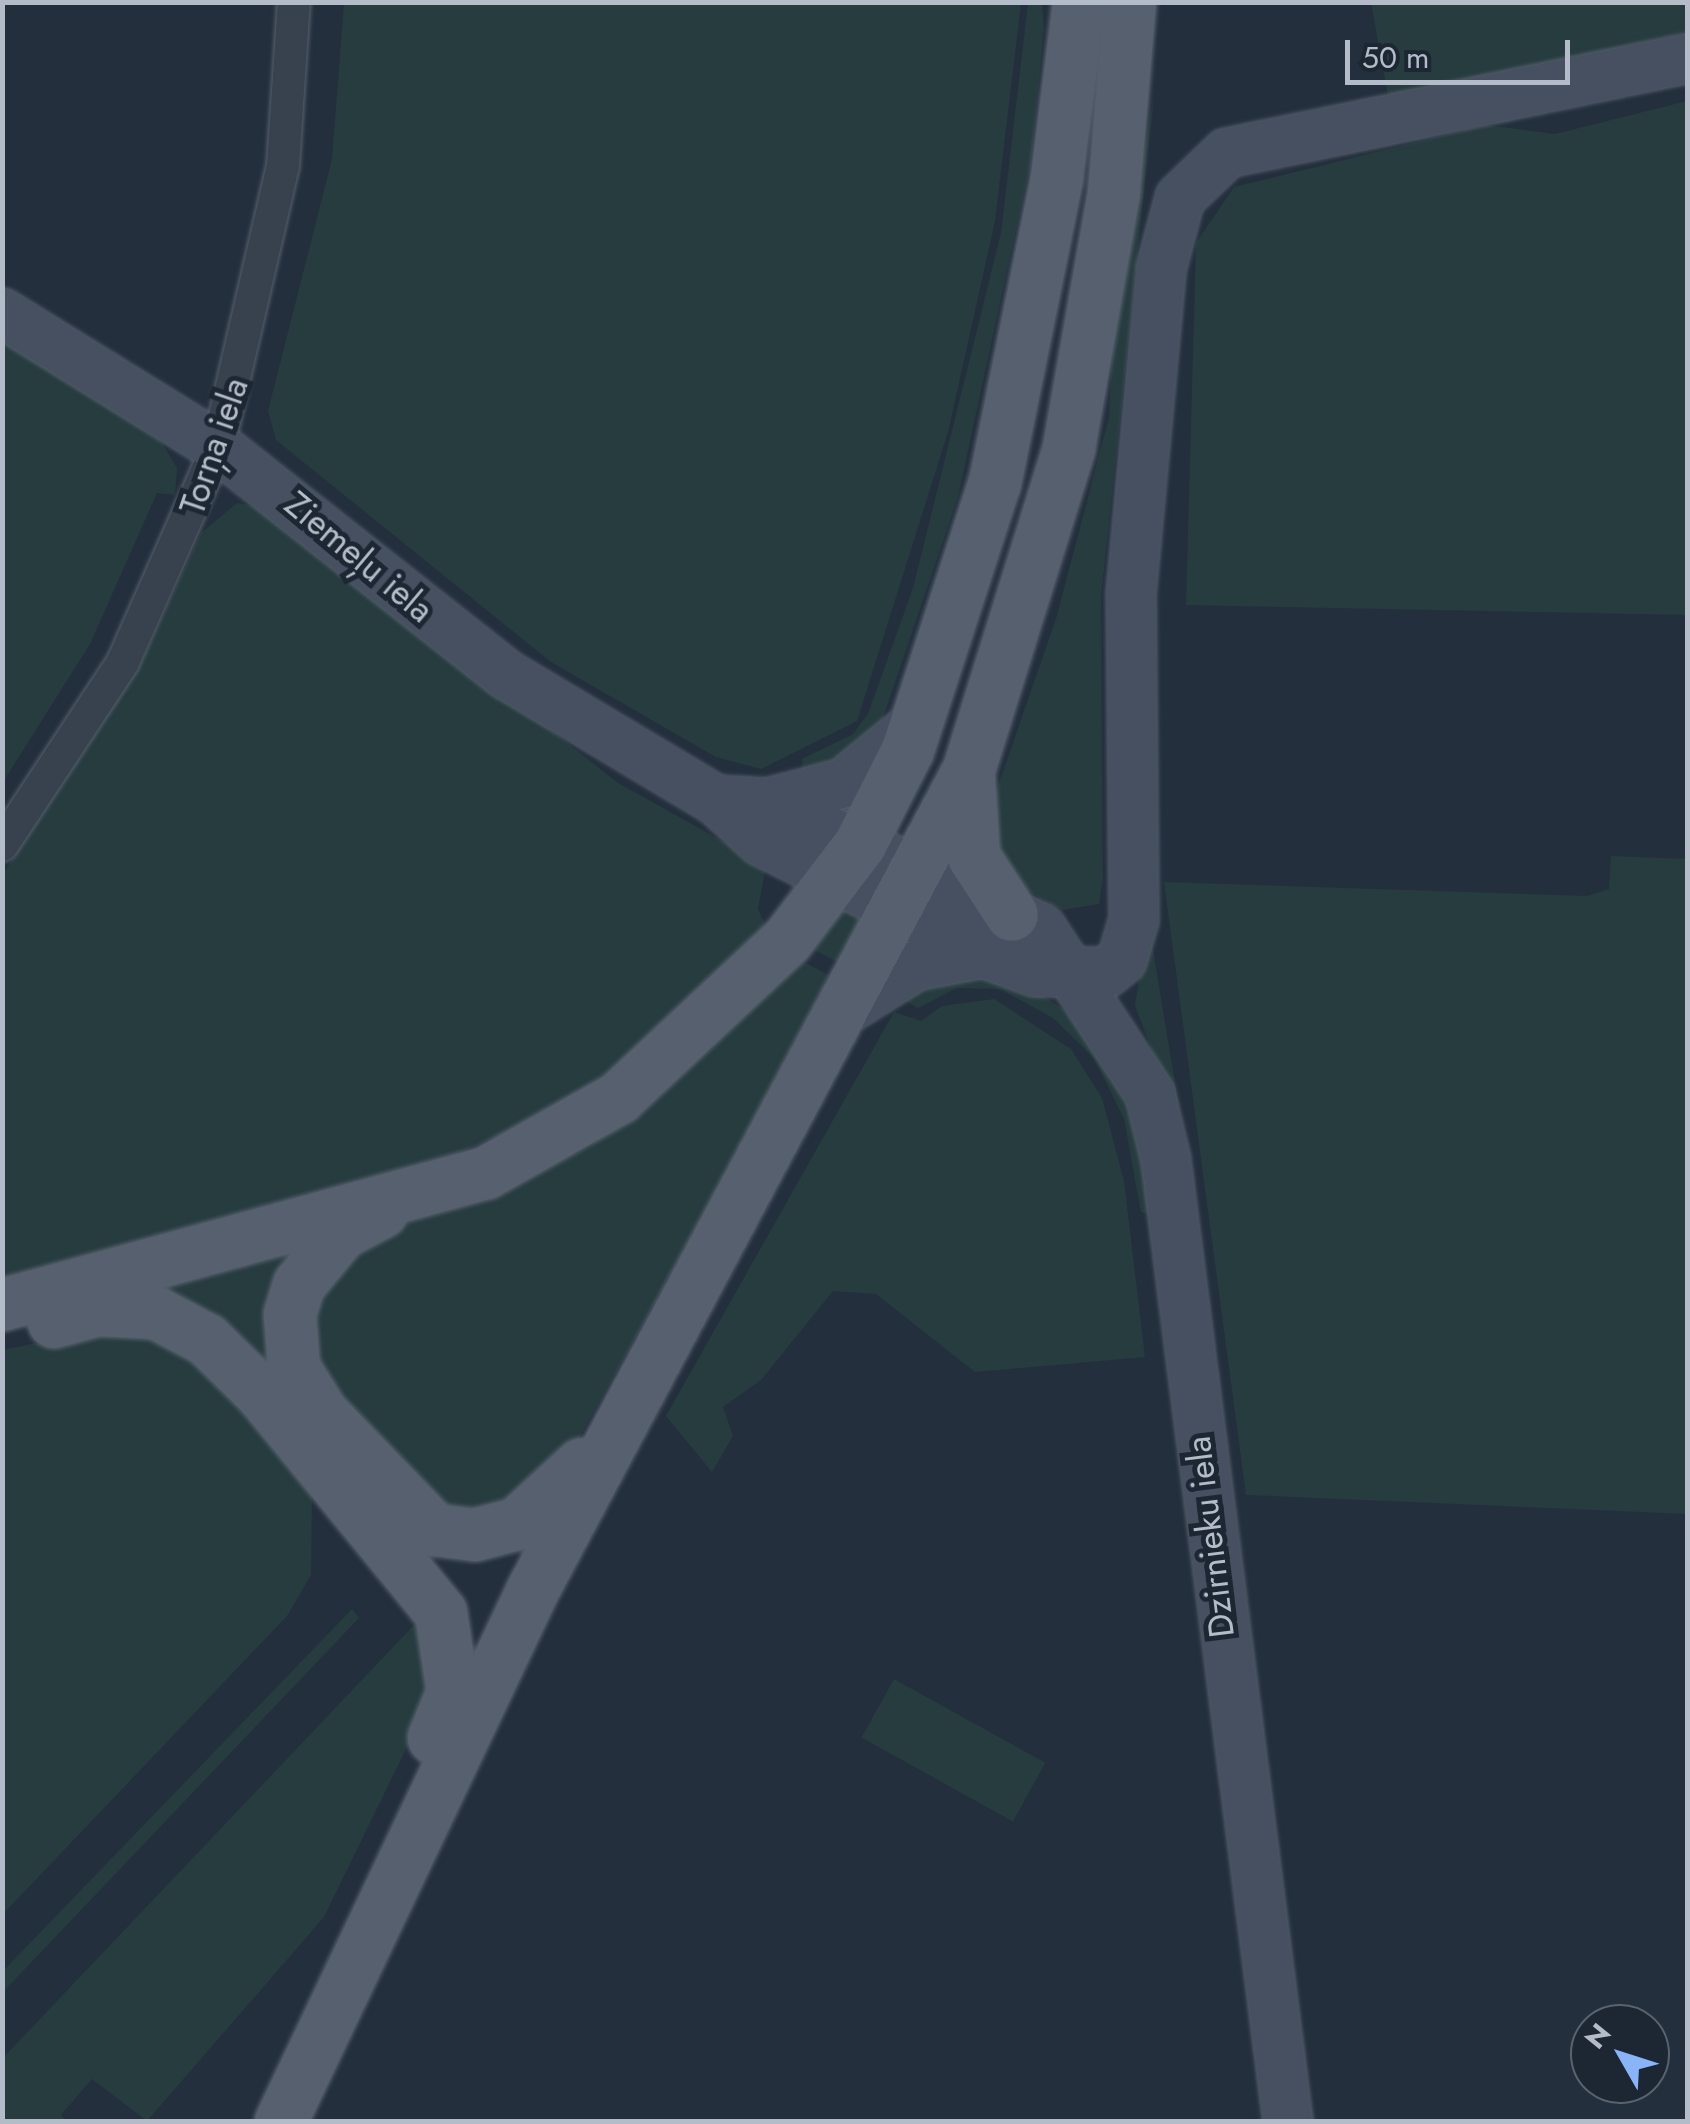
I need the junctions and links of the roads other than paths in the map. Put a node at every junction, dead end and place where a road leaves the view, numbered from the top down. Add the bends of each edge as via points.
1 (294, 2) edge
2 (1080, 2) edge
3 (1130, 2) edge
4 (1688, 58) edge
5 (2, 313) edge
6 (218, 447) junction
7 (916, 724) junction
8 (969, 770) junction
9 (716, 800) junction
10 (768, 803) junction
11 (2, 844) edge
12 (847, 862) junction
13 (908, 893) junction
14 (998, 934) junction
15 (1072, 976) junction
16 (850, 1007) junction
17 (432, 1186) junction
18 (2, 1305) edge
19 (2, 1338) edge
20 (629, 1414) junction
21 (328, 2022) junction
22 (281, 2122) edge
23 (1288, 2122) edge

1 - 6 street, Torņa iela via 277,200
2 - 7 main road via 1015,397
3 - 8 main road via 1114,192 1069,448
4 - 15 street via 1226,153 1180,198 1160,270 1131,595 1127,875 1114,916
5 - 6 street, Ziemeļu iela
6 - 9 street, Ziemeļu iela via 507,675
6 - 11 street, Torņa iela via 123,662
7 - 10 street via 844,783
7 - 12 main road
8 - 13 main road
8 - 14 main road via 974,856
9 - 10 street, Ziemeļu iela
9 - 12 street, Ziemeļu iela via 735,825
10 - 12 street, Ziemeļu iela
12 - 13 street, Dzirnieku iela
12 - 17 main road via 719,1012 620,1098 486,1173
13 - 14 street, Dzirnieku iela
13 - 16 main road
14 - 15 street, Dzirnieku iela via 1059,946
14 - 16 street via 915,966
15 - 23 street, Dzirnieku iela via 1150,1094 1166,1160
16 - 20 main road
17 - 18 main road
17 - 20 main road via 342,1233 300,1285 290,1330 303,1388 418,1521 475,1536 517,1524 549,1502
19 - 21 main road via 98,1310 183,1324 261,1393 441,1613 453,1692 335,1952
20 - 21 main road via 459,1740
21 - 22 main road

